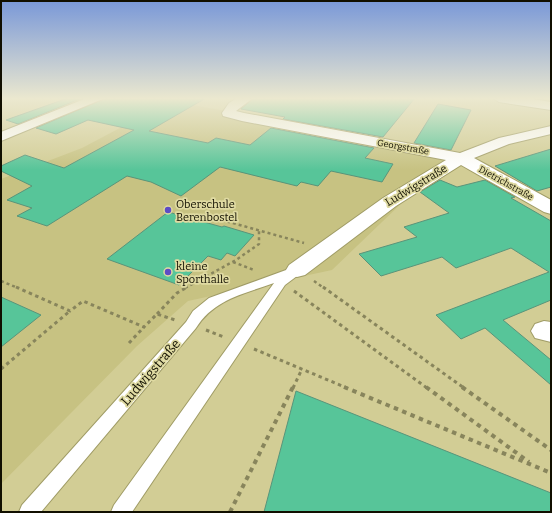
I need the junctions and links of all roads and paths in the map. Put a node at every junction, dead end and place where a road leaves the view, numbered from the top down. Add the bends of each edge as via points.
1 (37, 122) edge
2 (264, 122) edge
3 (551, 130) edge
4 (3, 135) edge
5 (461, 158) junction
6 (551, 208) edge
7 (204, 216) dead end
8 (259, 230) junction
9 (326, 249) junction
10 (289, 276) junction
11 (1, 281) edge
12 (70, 311) junction
13 (157, 314) junction
14 (190, 325) junction
15 (144, 327) junction
16 (129, 343) dead end
17 (239, 343) junction
18 (1, 369) edge
19 (302, 369) junction
20 (551, 450) edge
21 (533, 465) junction
22 (551, 473) edge
23 (29, 512) edge
24 (121, 512) edge
25 (230, 512) edge

1 - 4 street
2 - 5 street, Georgstraße
3 - 5 street, Ludwigstraße via 500,142
5 - 6 street, Dietrichstraße
5 - 9 street, Ludwigstraße via 397,194
7 - 8 path
8 - 9 path
8 - 13 path via 259,244 177,293
9 - 10 street, Ludwigstraße
10 - 14 lane, Ludwigstraße via 213,301
10 - 17 lane, Ludwigstraße
10 - 20 path
10 - 21 path
11 - 12 path
12 - 15 path via 83,301
12 - 18 path
13 - 14 path
13 - 15 path
14 - 17 path
14 - 23 lane, Ludwigstraße
15 - 16 path
17 - 19 path
17 - 24 lane, Ludwigstraße
19 - 21 path
19 - 25 path
21 - 22 path

